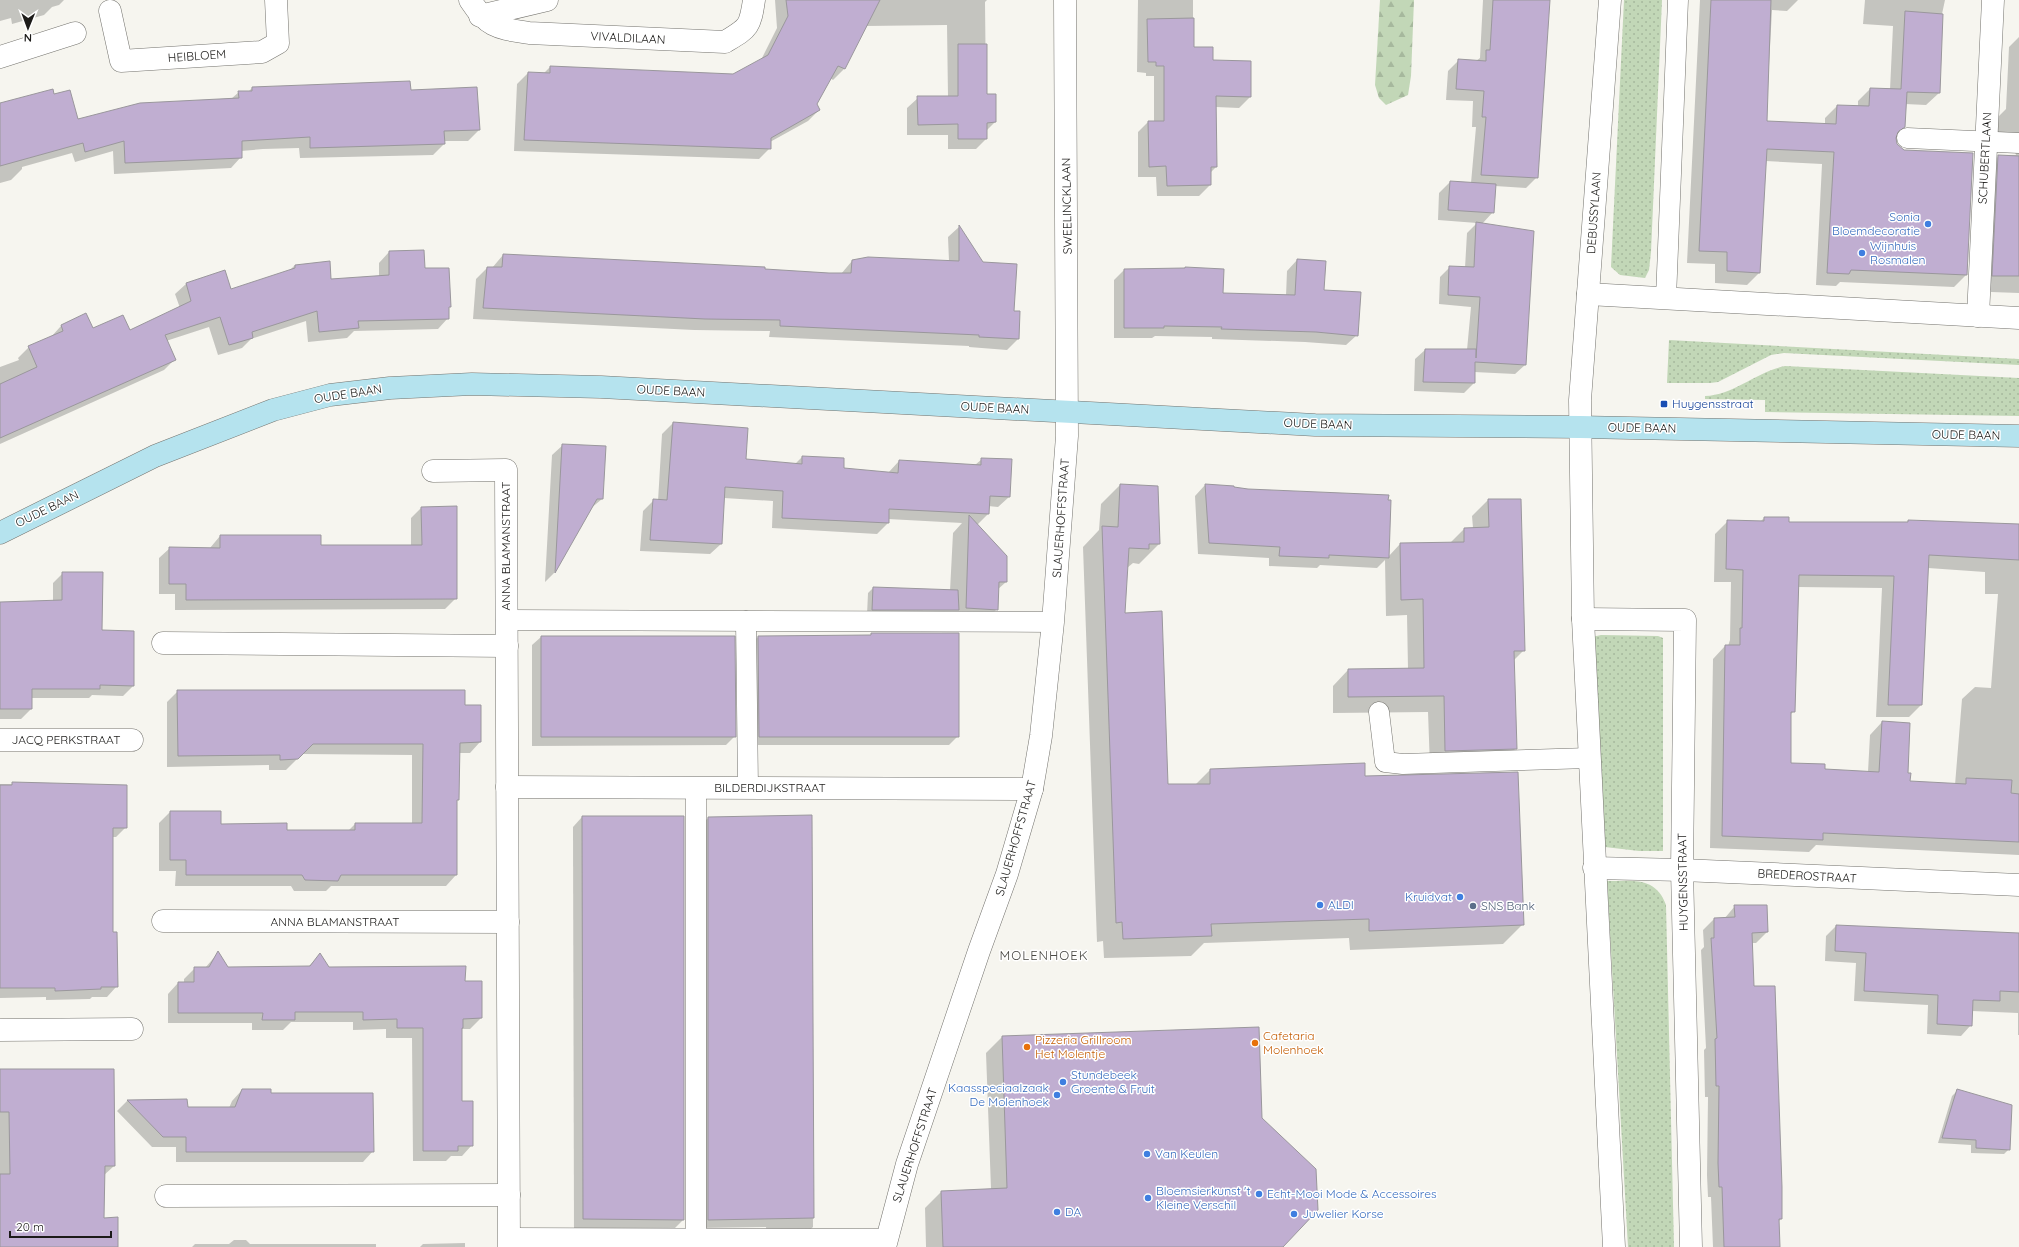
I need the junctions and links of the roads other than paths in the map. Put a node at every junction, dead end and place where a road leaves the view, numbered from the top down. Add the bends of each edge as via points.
1 (276, 0) edge
2 (547, 0) edge
3 (754, 0) edge
4 (1065, 0) edge
5 (1610, 0) edge
6 (1678, 0) edge
7 (1993, 0) edge
8 (475, 8) edge
9 (110, 11) dead end
10 (75, 33) dead end
11 (0, 57) edge
12 (1907, 138) dead end
13 (1986, 141) junction
14 (2019, 143) edge
15 (1588, 294) junction
16 (1666, 298) junction
17 (1978, 316) junction
18 (2019, 318) edge
19 (1068, 412) junction
20 (1580, 427) junction
21 (2019, 436) edge
22 (433, 471) dead end
23 (0, 533) edge
24 (1583, 619) junction
25 (506, 620) junction
26 (746, 621) junction
27 (1053, 622) junction
28 (164, 643) dead end
29 (507, 646) junction
30 (1380, 712) dead end
31 (0, 740) edge
32 (132, 740) dead end
33 (1589, 758) junction
34 (507, 787) junction
35 (696, 788) junction
36 (748, 788) junction
37 (1032, 789) junction
38 (1594, 868) junction
39 (1682, 870) junction
40 (2019, 885) edge
41 (163, 921) dead end
42 (508, 922) junction
43 (132, 1029) dead end
44 (0, 1030) edge
45 (509, 1195) junction
46 (166, 1196) dead end
47 (696, 1238) junction
48 (509, 1243) edge
49 (886, 1243) edge
50 (1614, 1247) edge
51 (1691, 1247) edge

1 - 9 street, HEIBLOEM via 278,43 262,52 121,61
2 - 8 street, VIVALDILAAN
3 - 8 street, VIVALDILAAN via 752,16 745,30 725,42 529,33 500,28
4 - 19 street, SWEELINCKLAAN
5 - 15 street, DEBUSSYLAAN
6 - 16 lane
7 - 13 street, SCHUBERTLAAN
10 - 11 street
12 - 13 lane
13 - 14 lane
13 - 17 street, SCHUBERTLAAN
15 - 16 street
15 - 20 street, DEBUSSYLAAN
16 - 17 street
17 - 18 street
19 - 20 street, OUDE BAAN via 1315,425
19 - 23 street, OUDE BAAN via 601,387 472,384 390,388 330,396 273,410 155,456
19 - 27 street, SLAUERHOFFSTRAAT
20 - 21 street, OUDE BAAN
20 - 24 street
22 - 25 street, ANNA BLAMANSTRAAT via 506,470
24 - 33 street
24 - 39 street, HUYGENSSTRAAT via 1685,620
25 - 26 lane
25 - 29 street, ANNA BLAMANSTRAAT
26 - 27 lane
26 - 36 lane
27 - 37 street, SLAUERHOFFSTRAAT via 1041,736
28 - 29 street
29 - 34 street, ANNA BLAMANSTRAAT
30 - 33 lane via 1385,762
31 - 32 street, JACQ PERKSTRAAT
33 - 38 street
34 - 35 street, BILDERDIJKSTRAAT
34 - 42 street, ANNA BLAMANSTRAAT
35 - 36 street, BILDERDIJKSTRAAT
35 - 47 lane
36 - 37 street, BILDERDIJKSTRAAT
37 - 49 street, SLAUERHOFFSTRAAT via 1007,874 907,1164
38 - 39 street, BREDEROSTRAAT
38 - 50 street
39 - 40 street, BREDEROSTRAAT
39 - 51 street, HUYGENSSTRAAT
41 - 42 street, ANNA BLAMANSTRAAT
42 - 45 street, ANNA BLAMANSTRAAT
43 - 44 street
45 - 46 street
45 - 48 street, ANNA BLAMANSTRAAT
47 - 48 lane
47 - 49 lane

